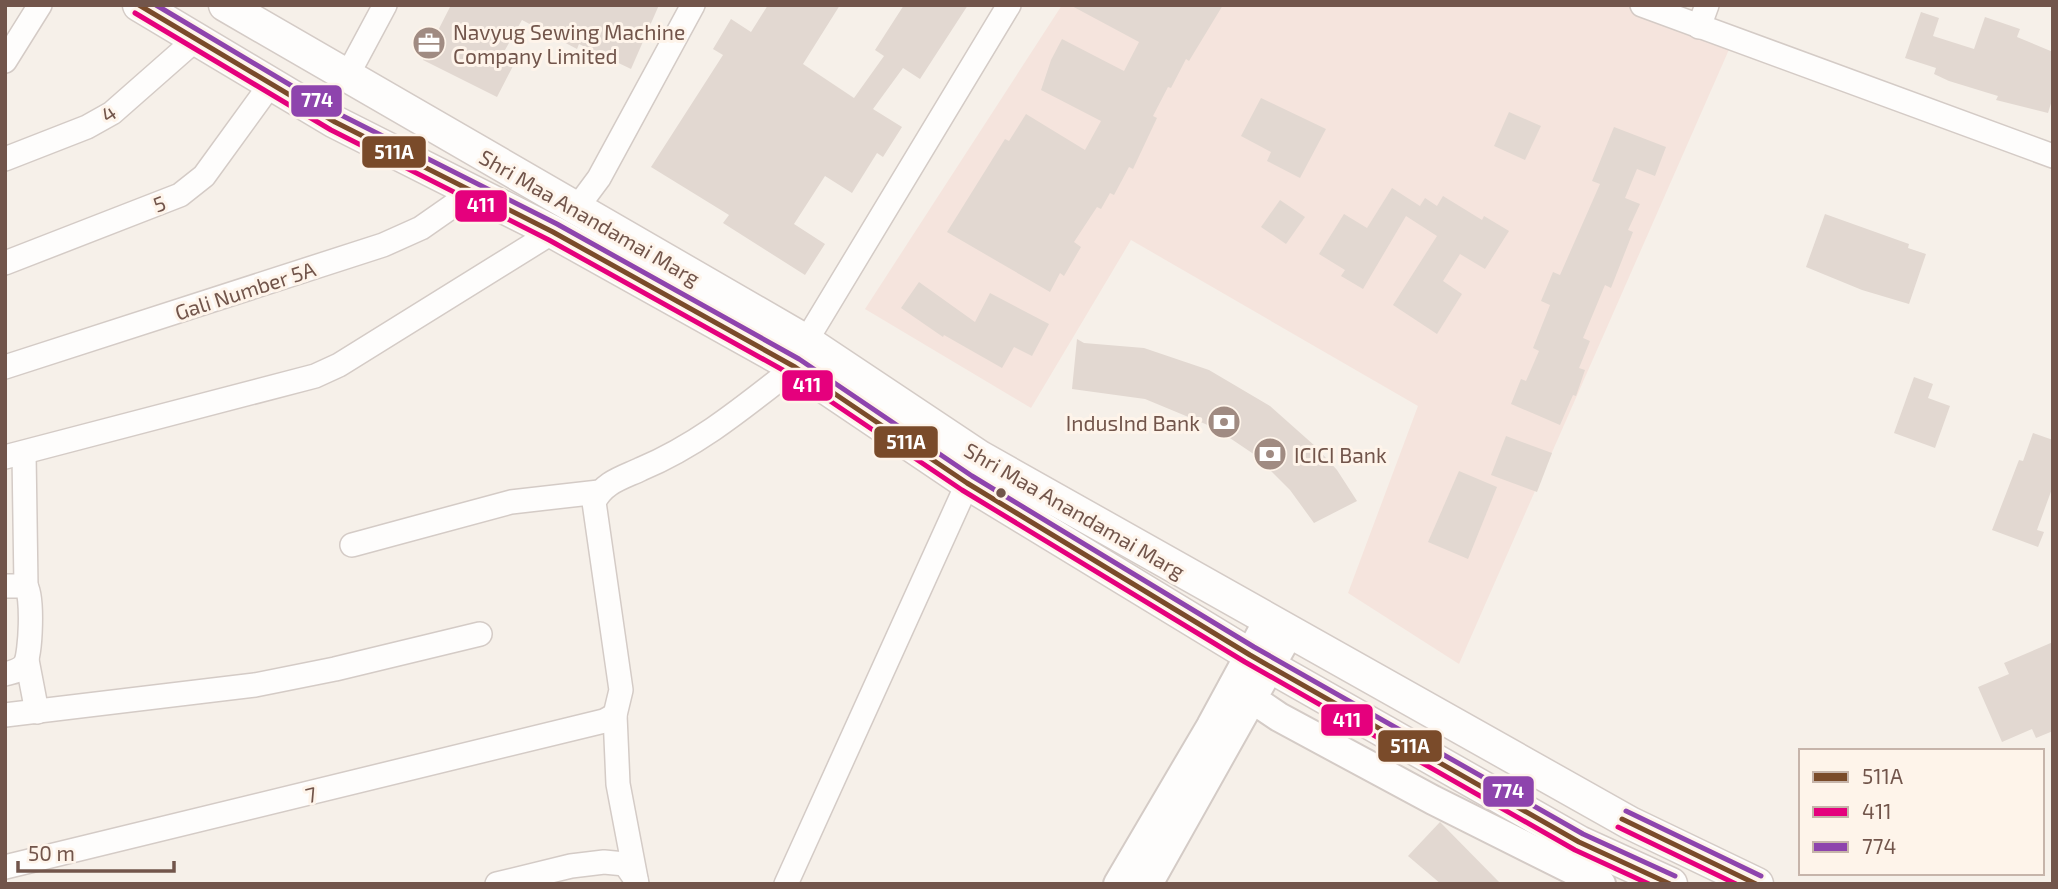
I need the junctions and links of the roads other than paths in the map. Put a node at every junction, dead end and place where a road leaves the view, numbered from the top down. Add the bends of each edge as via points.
1 (40, 5) edge
2 (139, 5) edge
3 (225, 5) edge
4 (385, 5) edge
5 (693, 5) edge
6 (1009, 5) edge
7 (1642, 5) edge
8 (1707, 5) edge
9 (1699, 27) junction
10 (195, 40) junction
11 (5, 61) edge
12 (347, 76) junction
13 (271, 85) junction
14 (2053, 156) edge
15 (5, 159) edge
16 (474, 191) junction
17 (576, 209) junction
18 (553, 232) junction
19 (5, 263) edge
20 (800, 354) junction
21 (5, 366) edge
22 (15, 455) edge
23 (973, 470) junction
24 (599, 492) junction
25 (352, 544) dead end
26 (15, 586) edge
27 (1279, 627) junction
28 (480, 634) dead end
29 (27, 660) junction
30 (1260, 661) junction
31 (5, 674) edge
32 (1243, 693) junction
33 (37, 712) junction
34 (5, 715) edge
35 (615, 715) junction
36 (5, 867) edge
37 (794, 881) edge
38 (637, 882) edge
39 (497, 884) edge
40 (1118, 884) edge
41 (1148, 884) edge
42 (1601, 884) edge
43 (1671, 884) edge
44 (1757, 884) edge

1 - 11 street
2 - 10 main road, Shri Maa Anandamai Marg
3 - 12 main road, Shri Maa Anandamai Marg
4 - 12 street
5 - 17 street via 599,178
6 - 20 street
7 - 9 street
8 - 9 street
9 - 14 street
10 - 13 main road, Shri Maa Anandamai Marg
10 - 15 street, 4 via 112,113
12 - 17 main road, Shri Maa Anandamai Marg
13 - 16 main road, Shri Maa Anandamai Marg
13 - 19 street, 5 via 204,176 180,195
16 - 18 main road, Shri Maa Anandamai Marg
16 - 21 street, Gali Number 5A via 421,228 383,245
17 - 20 main road, Shri Maa Anandamai Marg
18 - 20 main road, Shri Maa Anandamai Marg
18 - 22 street via 315,376
20 - 23 main road, Shri Maa Anandamai Marg
20 - 24 street via 716,430
22 - 26 street
23 - 27 main road, Shri Maa Anandamai Marg
23 - 30 main road, Shri Maa Anandamai Marg
23 - 37 street
24 - 25 street via 511,502
24 - 35 street via 594,502 621,690
26 - 29 street via 31,600
27 - 30 street
27 - 44 main road, Shri Maa Anandamai Marg via 1630,823
28 - 33 street via 255,685
29 - 31 street via 17,671
29 - 33 street
30 - 32 street
30 - 43 main road, Shri Maa Anandamai Marg via 1579,842
32 - 40 street
32 - 41 street
32 - 42 street via 1433,800
33 - 34 street
35 - 36 street, 7
35 - 38 street via 618,784
38 - 39 street via 631,869 618,862 571,866

